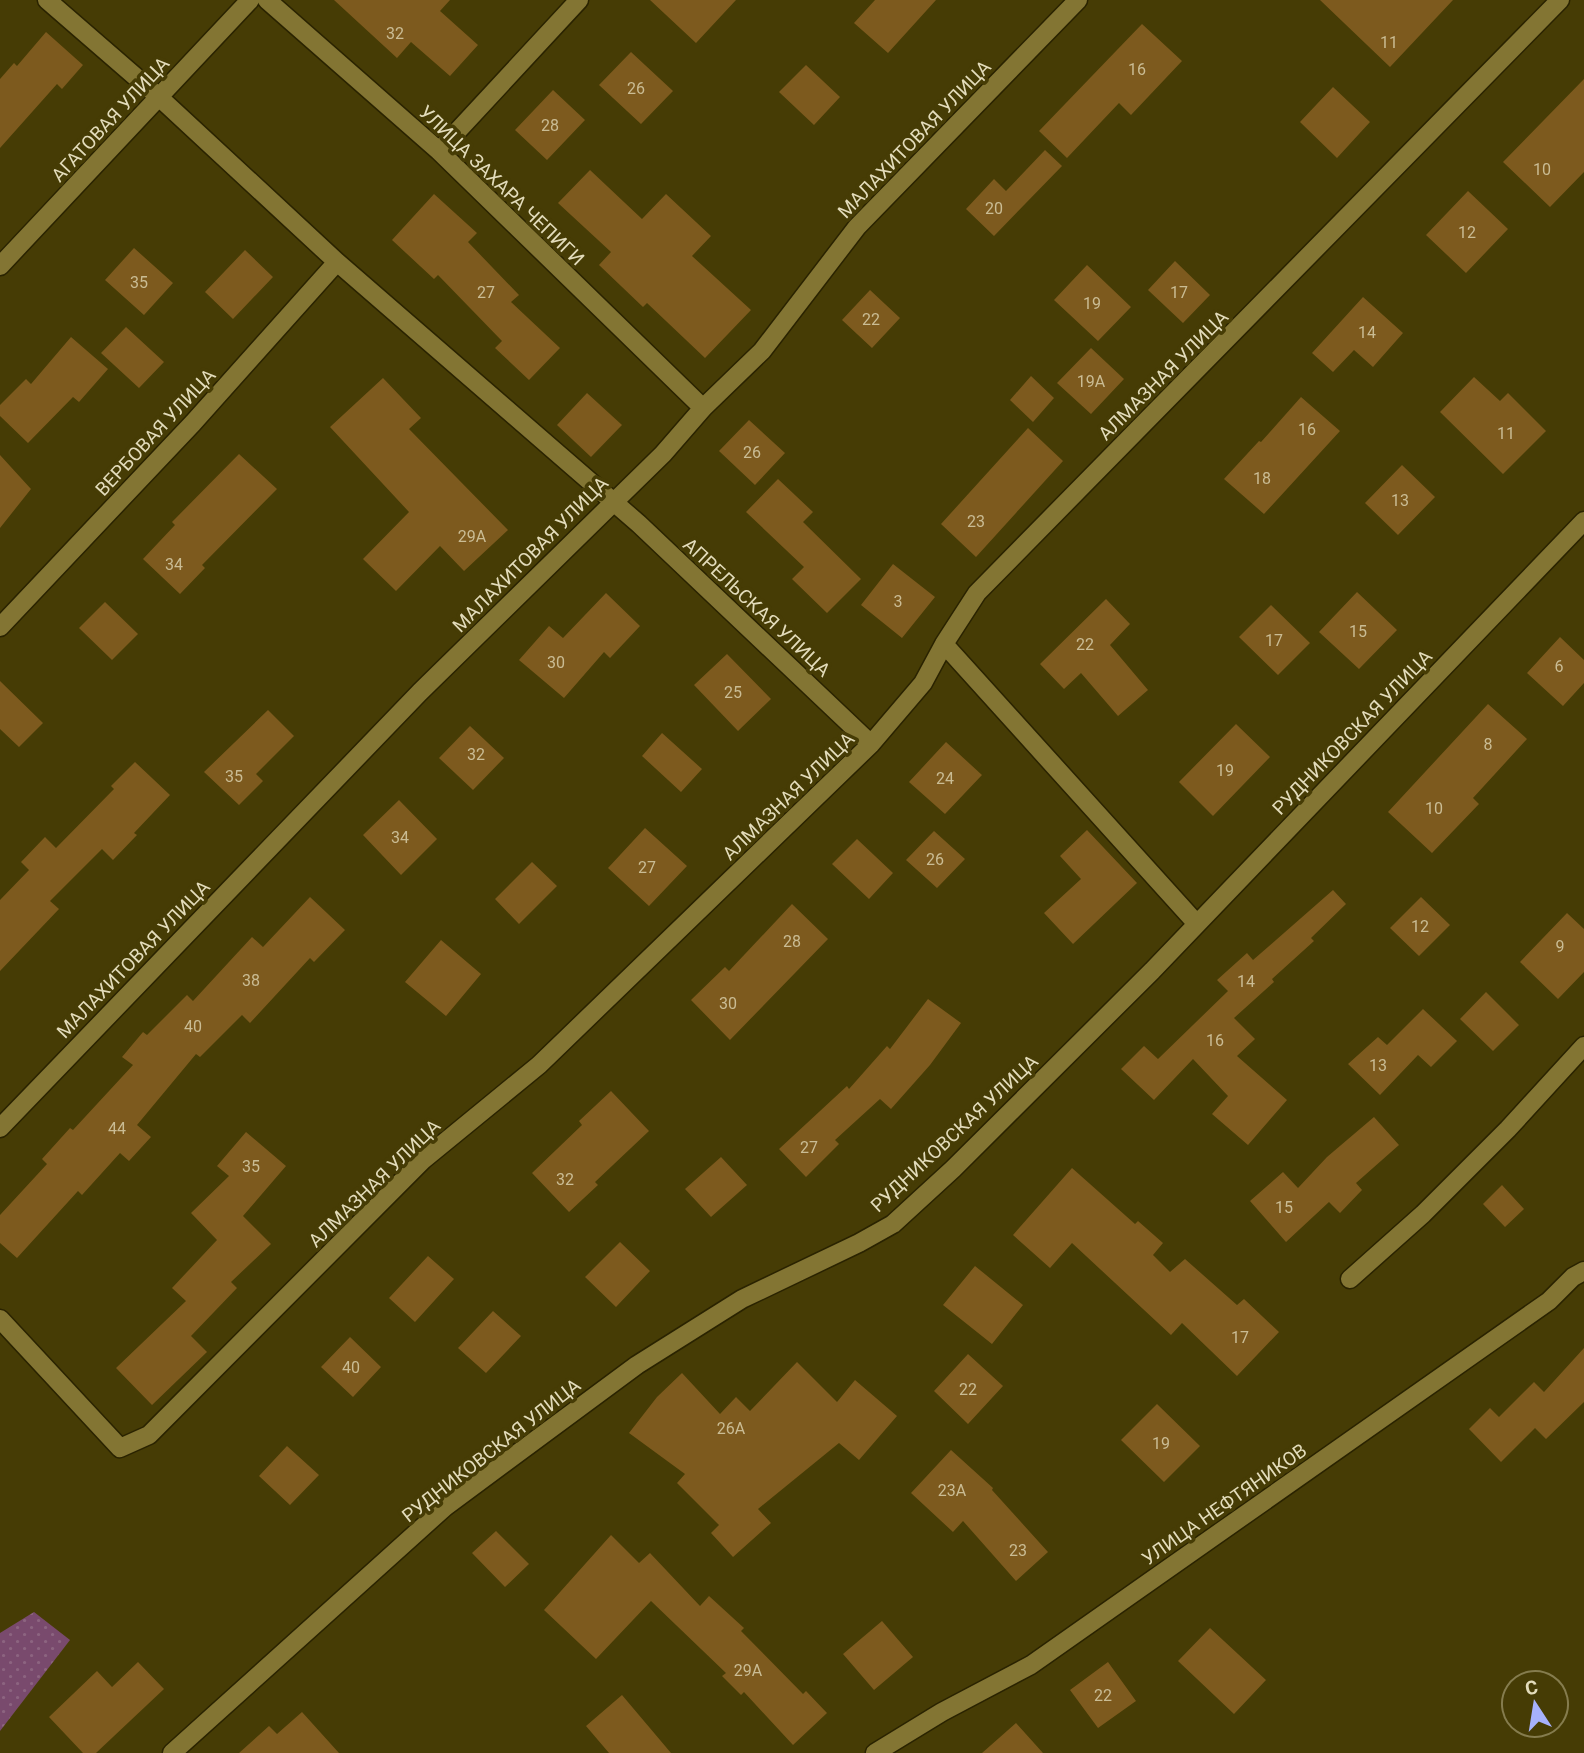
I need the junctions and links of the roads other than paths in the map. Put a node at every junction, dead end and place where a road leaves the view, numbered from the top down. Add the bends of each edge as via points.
1 (47, 0) edge
2 (250, 0) edge
3 (267, 0) edge
4 (579, 0) edge
5 (1078, 0) edge
6 (1560, 0) edge
7 (160, 98) junction
8 (439, 151) junction
9 (337, 262) junction
10 (0, 266) edge
11 (703, 408) junction
12 (613, 502) junction
13 (1584, 520) edge
14 (0, 627) edge
15 (944, 645) junction
16 (872, 744) junction
17 (1197, 924) junction
18 (1584, 1046) edge
19 (0, 1128) edge
20 (1584, 1270) edge
21 (1350, 1279) dead end
22 (0, 1319) edge
23 (172, 1753) edge
24 (875, 1753) edge

1 - 7 street, АПРЕЛЬСКАЯ УЛИЦА
2 - 7 street, АГАТОВАЯ УЛИЦА
3 - 8 street, УЛИЦА ЗАХАРА ЧЕПИГИ
4 - 8 street
5 - 11 street, МАЛАХИТОВАЯ УЛИЦА via 857,227 762,351
6 - 15 street, АЛМАЗНАЯ УЛИЦА via 977,593
7 - 9 street, АПРЕЛЬСКАЯ УЛИЦА
7 - 10 street, АГАТОВАЯ УЛИЦА
8 - 11 street, УЛИЦА ЗАХАРА ЧЕПИГИ
9 - 12 street, АПРЕЛЬСКАЯ УЛИЦА
9 - 14 street, ВЕРБОВАЯ УЛИЦА
11 - 12 street, МАЛАХИТОВАЯ УЛИЦА
12 - 16 street, АПРЕЛЬСКАЯ УЛИЦА
12 - 19 street, МАЛАХИТОВАЯ УЛИЦА via 420,692
13 - 17 street, РУДНИКОВСКАЯ УЛИЦА
15 - 16 street, АЛМАЗНАЯ УЛИЦА via 923,683
15 - 17 street
16 - 22 street, АЛМАЗНАЯ УЛИЦА via 539,1065 423,1160 149,1435 120,1448
17 - 23 street, РУДНИКОВСКАЯ УЛИЦА via 892,1224 742,1299 637,1365 445,1507
18 - 21 street via 1423,1214
20 - 24 street, УЛИЦА НЕФТЯНИКОВ via 1549,1301 1031,1665

